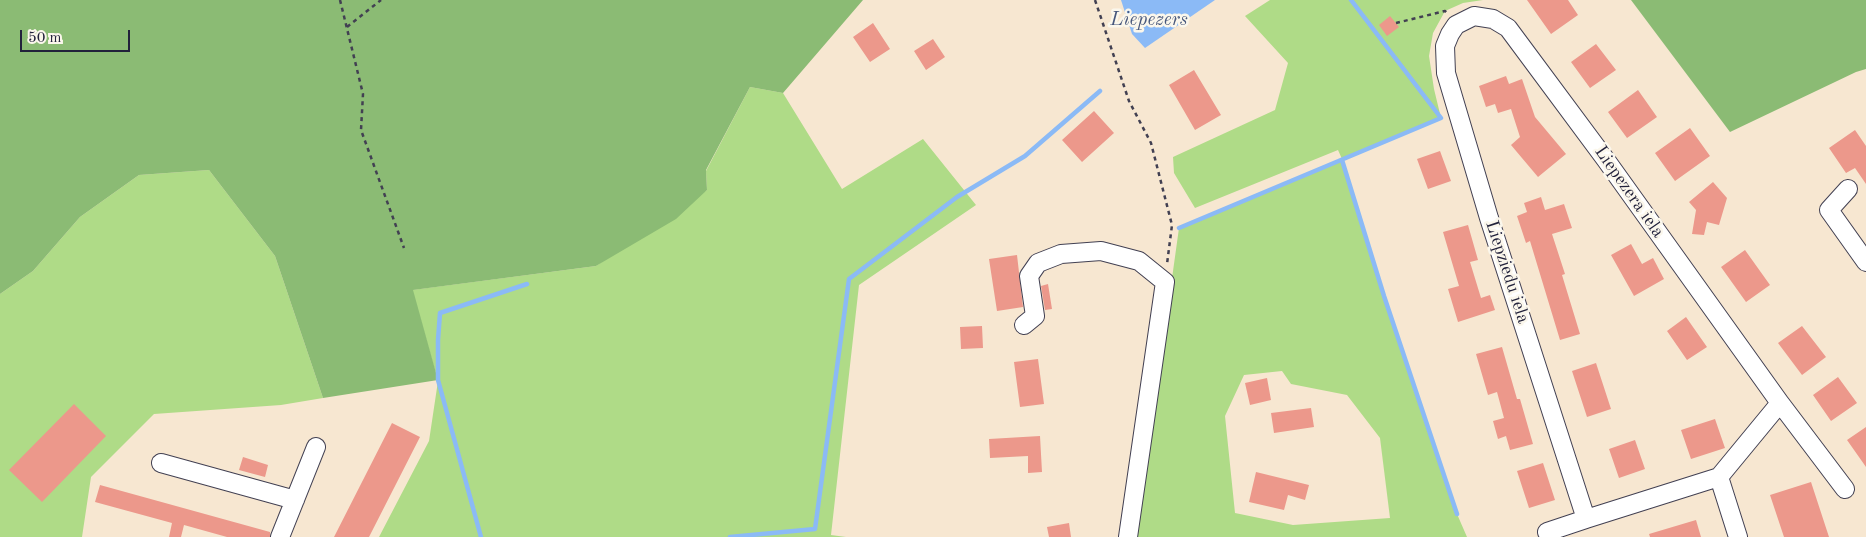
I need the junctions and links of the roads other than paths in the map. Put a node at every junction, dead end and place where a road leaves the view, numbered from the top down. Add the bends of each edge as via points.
1 (1456, 25) joint
2 (1848, 189) dead end
3 (1866, 262) edge
4 (1024, 325) dead end
5 (1780, 403) junction
6 (316, 447) dead end
7 (161, 463) dead end
8 (1719, 477) junction
9 (1845, 489) dead end
10 (294, 500) junction
11 (1586, 519) junction
12 (1547, 532) dead end
13 (280, 537) edge
14 (1128, 537) edge
15 (1738, 537) edge

1 - 5 street, Liepezera iela via 1474,16 1493,19 1508,28 1612,167
1 - 11 street, Liepziedu iela via 1445,46 1446,73
2 - 3 street via 1829,210
4 - 14 street via 1035,316 1029,276 1038,263 1061,254 1101,251 1139,261 1165,282
5 - 8 street
5 - 9 street, Liepezera iela
6 - 10 street
7 - 10 street
8 - 11 street
8 - 15 street
10 - 13 street
11 - 12 street

